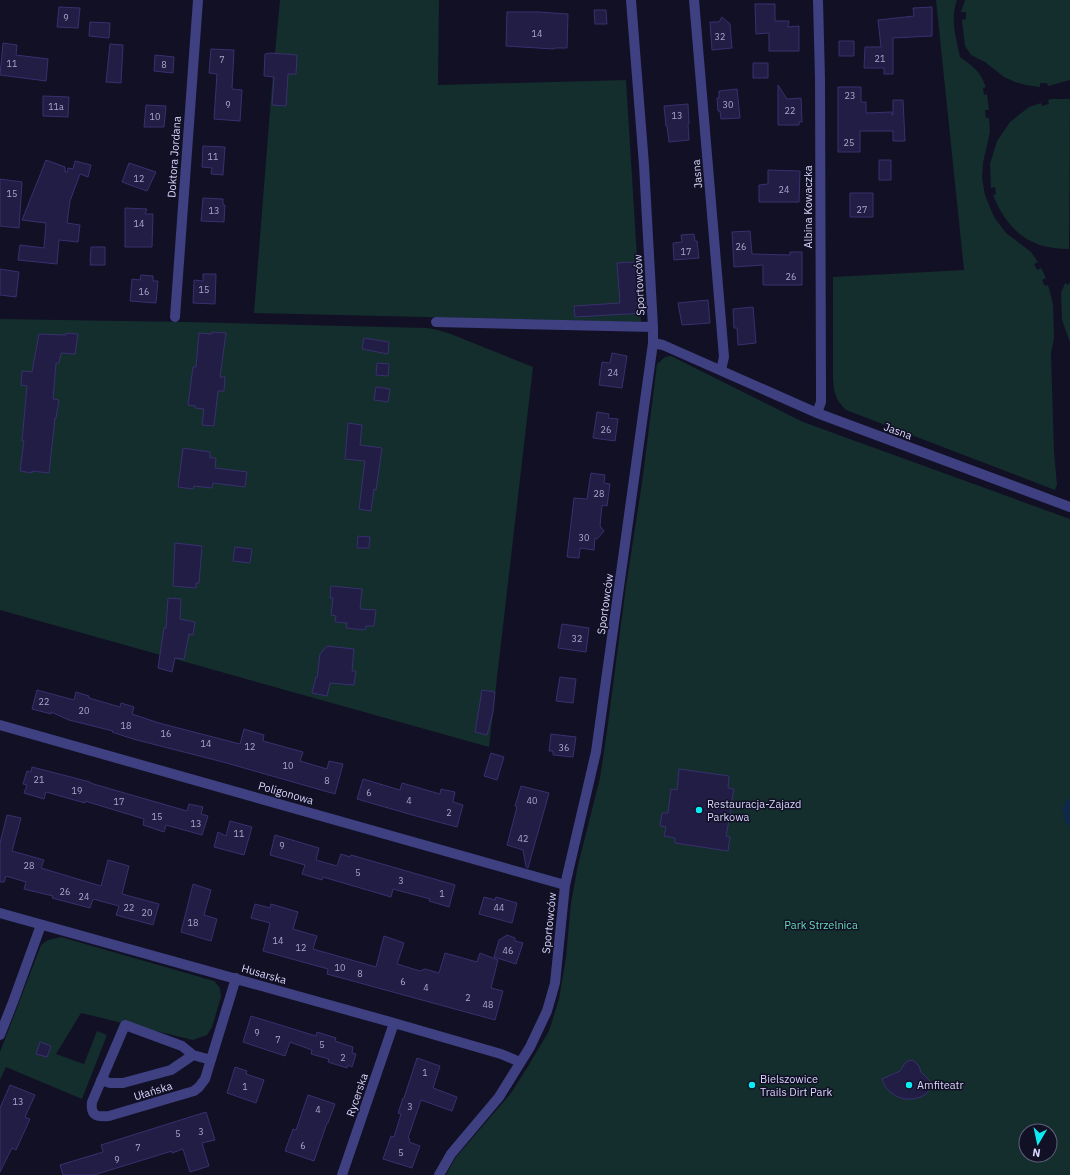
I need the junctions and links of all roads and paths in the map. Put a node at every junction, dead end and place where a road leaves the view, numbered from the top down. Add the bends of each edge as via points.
1 (198, 0) edge
2 (631, 0) edge
3 (694, 0) edge
4 (818, 0) edge
5 (175, 317) dead end
6 (436, 322) dead end
7 (654, 327) junction
8 (653, 343) junction
9 (722, 370) junction
10 (818, 413) junction
11 (1070, 507) edge
12 (0, 725) edge
13 (565, 885) junction
14 (0, 913) edge
15 (41, 925) junction
16 (236, 978) junction
17 (394, 1023) junction
18 (0, 1035) edge
19 (193, 1055) junction
20 (211, 1060) junction
21 (520, 1062) junction
22 (101, 1080) junction
23 (342, 1175) edge
24 (439, 1175) edge

1 - 5 street, Doktora Jordana
2 - 7 street, Sportowców
3 - 9 street, Jasna via 724,357
4 - 10 street, Albina Kowaczka via 821,388
6 - 7 street
7 - 8 street, Sportowców
8 - 9 street, Jasna
8 - 13 street, Sportowców via 596,752
9 - 10 street, Jasna
10 - 11 street, Jasna
12 - 13 street, Poligonowa
13 - 21 street, Sportowców via 555,983 547,1011
14 - 15 street, Husarska
15 - 16 street, Husarska
15 - 18 street
16 - 17 street, Husarska
16 - 20 street, Ułańska
17 - 21 street, Husarska via 489,1050
17 - 23 street, Rycerska
19 - 20 street
19 - 22 street via 171,1070 123,1083
19 - 22 street, Ułańska via 182,1046 125,1025
20 - 22 street, Ułańska via 205,1079 194,1091 109,1116 98,1116 91,1108
21 - 24 street, Sportowców via 499,1097 451,1154

